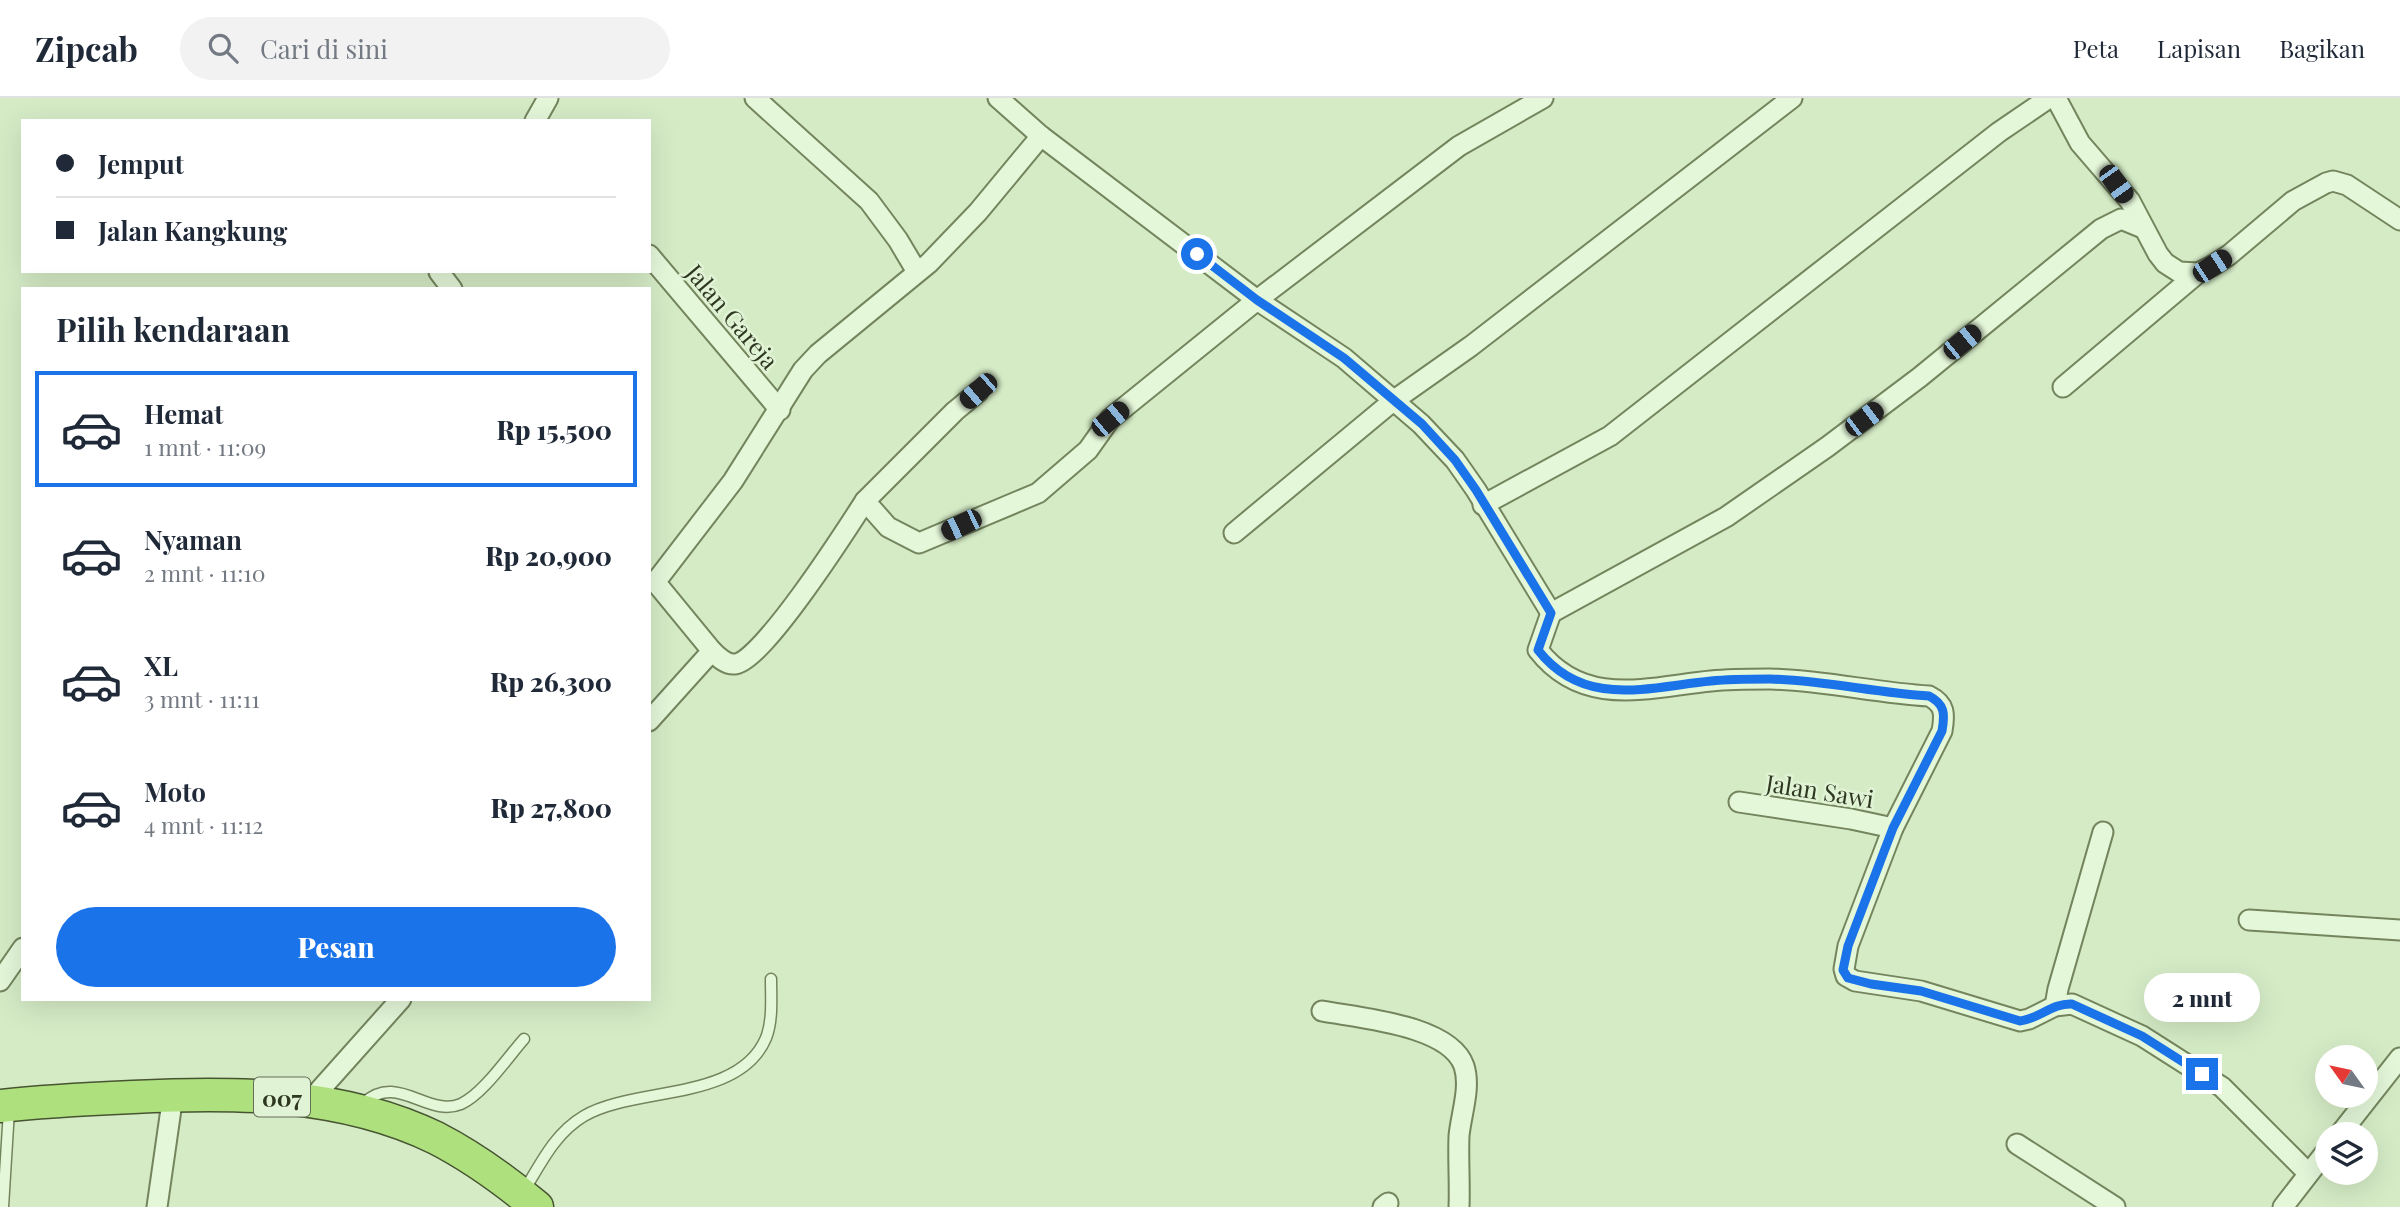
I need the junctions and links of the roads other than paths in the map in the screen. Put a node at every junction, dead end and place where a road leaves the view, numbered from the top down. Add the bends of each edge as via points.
1 (548, 98) edge
2 (755, 98) edge
3 (998, 98) edge
4 (1543, 98) edge
5 (1792, 98) edge
6 (2049, 98) edge
7 (2056, 98) edge
8 (537, 119) edge
9 (1041, 136) junction
10 (2400, 220) edge
11 (2143, 228) junction
12 (651, 257) edge
13 (917, 272) junction
14 (2198, 272) junction
15 (1257, 300) junction
16 (2063, 387) dead end
17 (978, 391) dead end
18 (1393, 401) junction
19 (780, 410) junction
20 (865, 501) junction
21 (1483, 505) junction
22 (1234, 533) dead end
23 (1551, 613) junction
24 (712, 652) junction
25 (651, 719) edge
26 (1739, 803) dead end
27 (1893, 828) junction
28 (2103, 832) dead end
29 (2249, 920) dead end
30 (2400, 930) edge
31 (21, 951) edge
32 (771, 979) dead end
33 (0, 981) edge
34 (399, 1001) edge
35 (2055, 1006) junction
36 (1322, 1011) dead end
37 (524, 1039) dead end
38 (2400, 1058) edge
39 (173, 1095) junction
40 (310, 1101) junction
41 (5, 1105) edge
42 (367, 1113) junction
43 (2349, 1122) edge
44 (2017, 1144) dead end
45 (2315, 1165) edge
46 (2308, 1173) junction
47 (530, 1201) edge
48 (3, 1207) edge
49 (157, 1207) edge
50 (1458, 1207) edge
51 (2115, 1207) edge
52 (2283, 1207) edge

1 - 8 street
2 - 13 street via 869,201
3 - 9 street
4 - 15 street via 1459,146
5 - 18 street
6 - 21 street via 1999,132 1610,436
7 - 11 street via 2080,143 2130,201
9 - 13 street via 978,212
9 - 15 street
10 - 14 street via 2347,185 2333,181 2293,201 2229,255
11 - 14 street via 2172,269 2184,274
11 - 23 street via 2124,219 2101,229 1816,455 1726,517
12 - 19 street, Jalan Gareja
13 - 19 street via 818,354
14 - 16 street
15 - 18 street via 1344,358
15 - 20 street via 1110,419 1088,450 1038,493 919,543 888,527
17 - 20 street
18 - 21 street via 1455,460
18 - 22 street
19 - 24 street via 733,481 657,580
20 - 24 street via 761,646 736,664
21 - 23 street
23 - 27 street via 1538,650 1568,677 1597,687 1651,690 1771,679 1935,699 1943,708 1942,731
24 - 25 street
26 - 27 street, Jalan Sawi
27 - 35 street via 1848,946 1846,976 1921,991 2020,1021
28 - 35 street
29 - 30 street
31 - 33 street
32 - 47 lane via 765,1040 734,1074 698,1087 609,1105 584,1116 549,1148
34 - 40 street
35 - 46 street via 2072,1004 2142,1036 2222,1087
36 - 50 street via 1406,1026 1445,1045 1459,1058 1465,1070 1465,1090
37 - 42 lane via 478,1092 459,1105 445,1107 386,1092 364,1103
38 - 43 street
39 - 40 highway, 007 via 263,1095
39 - 41 highway, 007
39 - 49 street
40 - 42 highway, 007
41 - 48 lane
42 - 47 highway, 007 via 436,1139
44 - 51 street
45 - 46 street
46 - 52 street

